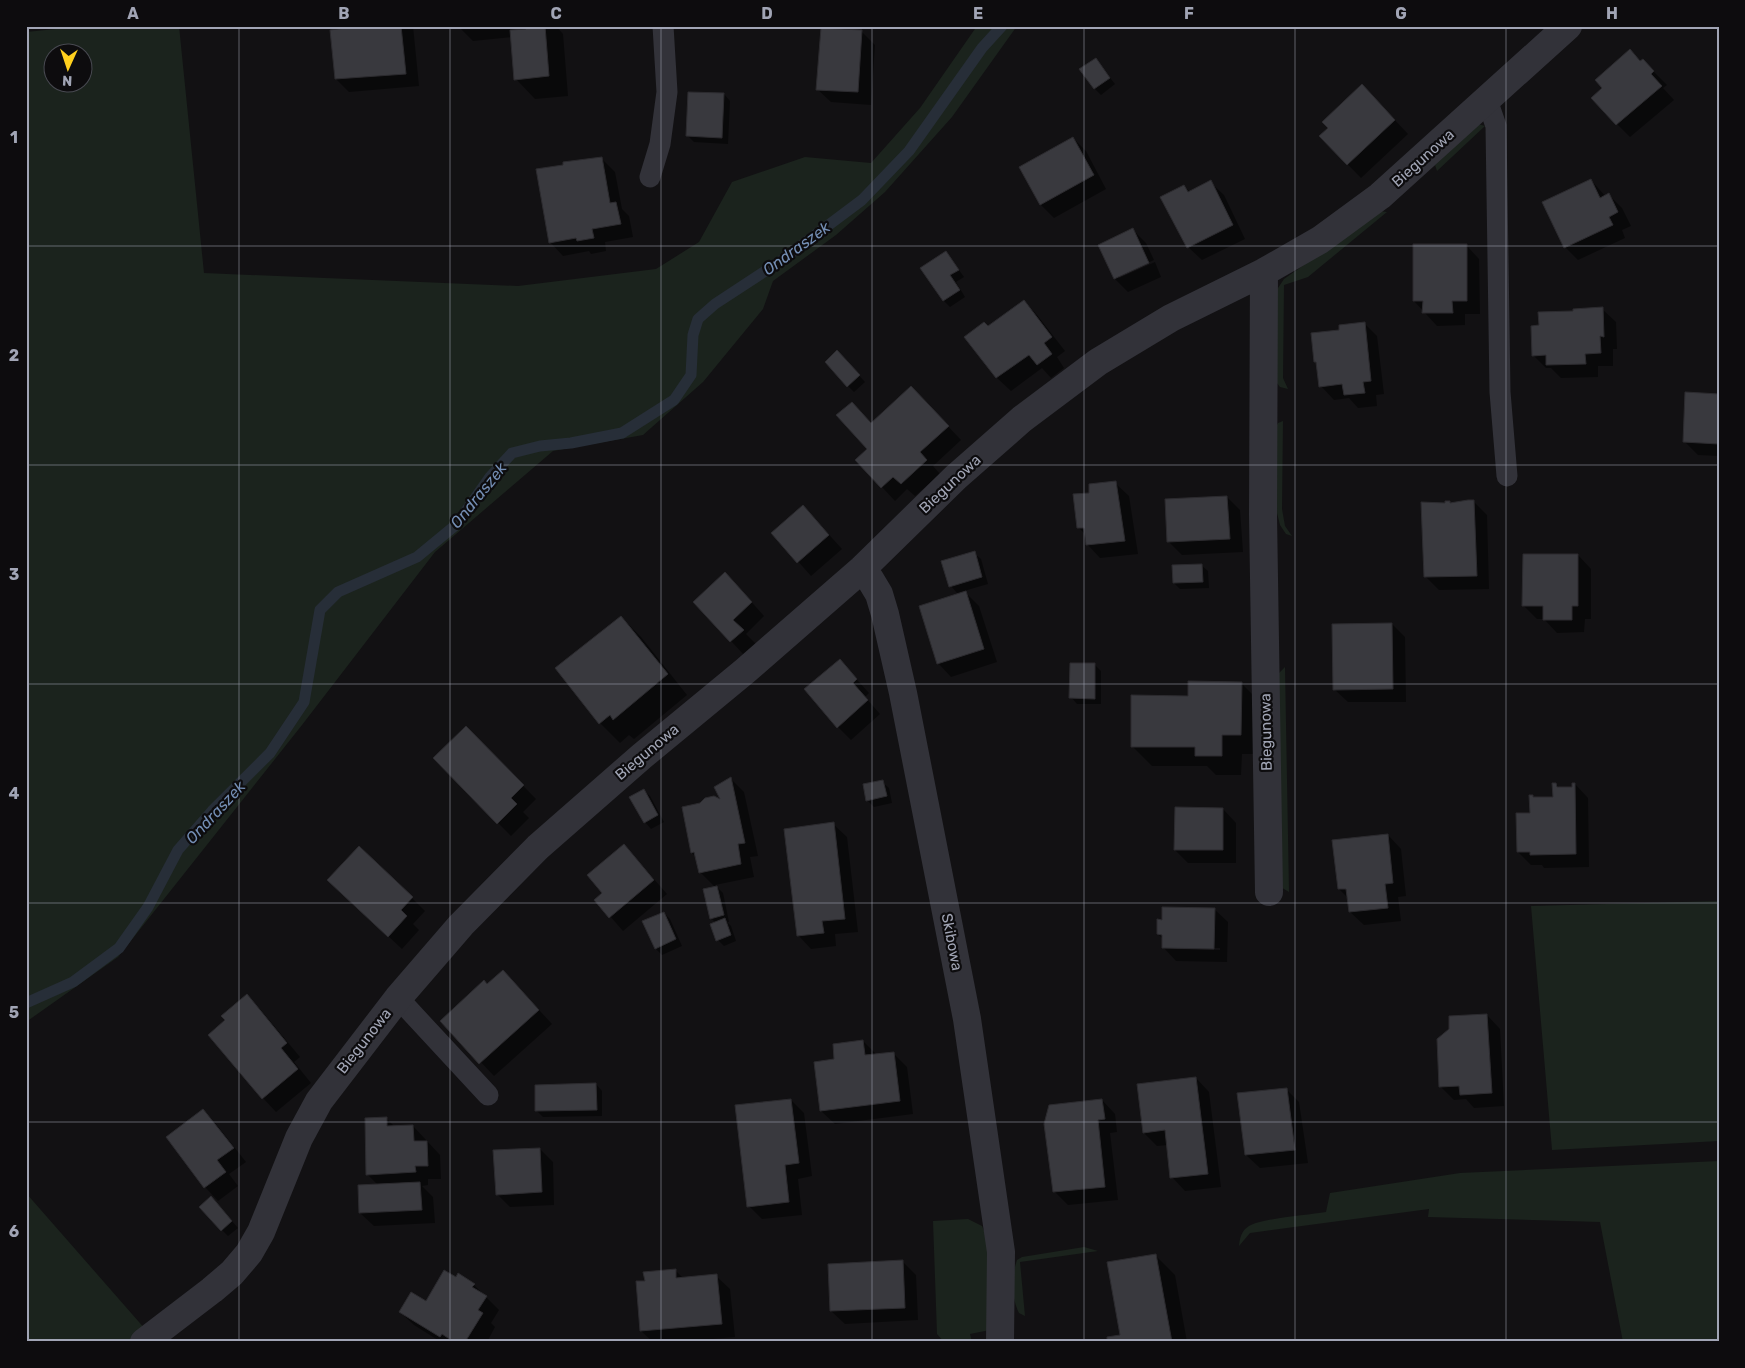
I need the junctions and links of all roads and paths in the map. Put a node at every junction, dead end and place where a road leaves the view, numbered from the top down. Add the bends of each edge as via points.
1 (663, 26) edge
2 (1568, 26) edge
3 (1487, 100) junction
4 (650, 177) dead end
5 (1264, 272) junction
6 (1507, 476) dead end
7 (862, 569) junction
8 (1268, 892) dead end
9 (398, 998) junction
10 (488, 1095) dead end
11 (1000, 1333) edge
12 (144, 1342) edge

1 - 4 lane via 667,92 660,144
2 - 3 street, Biegunowa
3 - 5 street, Biegunowa via 1380,196 1320,240
3 - 6 lane via 1496,126 1500,392
5 - 7 street, Biegunowa via 1171,318 1098,362 1022,419 963,470
5 - 8 street, Biegunowa via 1263,515
7 - 9 street, Biegunowa via 538,847 461,925
7 - 11 street, Skibowa via 879,594 885,614 967,1019 1001,1252
9 - 10 lane
9 - 12 street, Biegunowa via 319,1101 249,1253 212,1290

